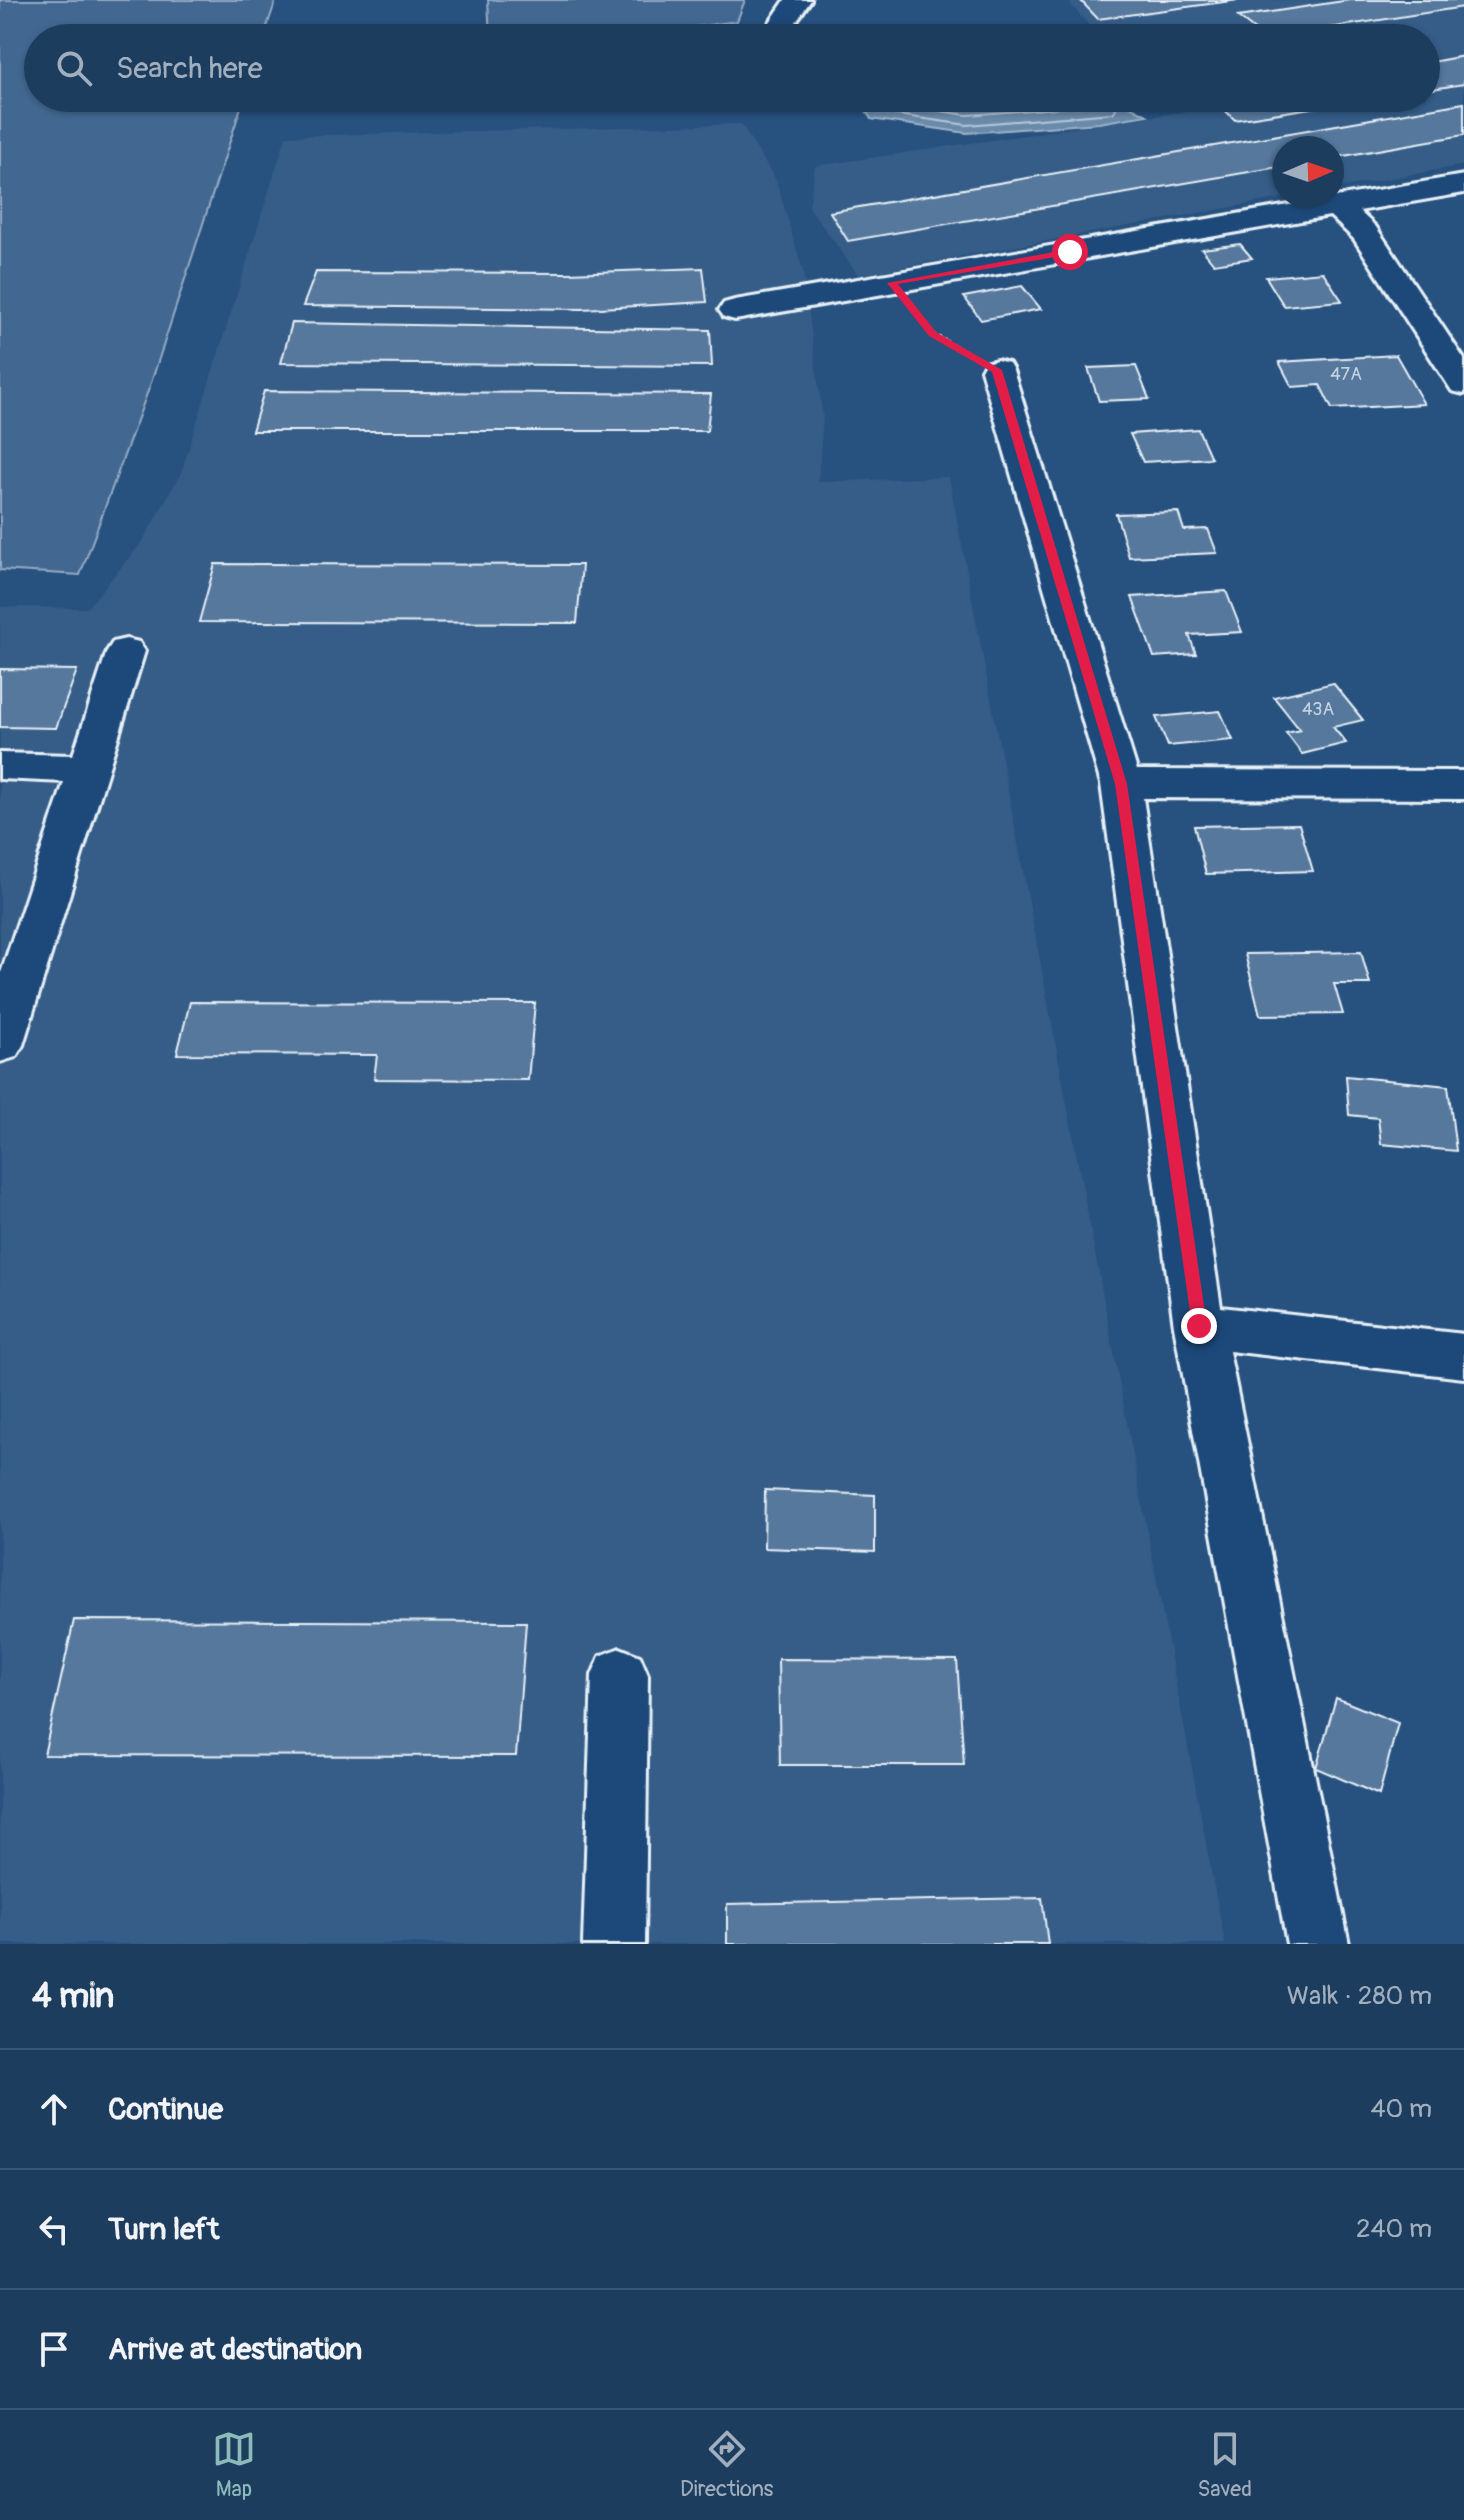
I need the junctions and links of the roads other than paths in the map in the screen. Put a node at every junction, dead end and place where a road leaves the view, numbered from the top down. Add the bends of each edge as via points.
1 (798, 0) edge
2 (782, 24) edge
3 (1464, 184) edge
4 (1344, 206) edge
5 (1332, 208) edge
6 (1339, 208) edge
7 (735, 310) dead end
8 (997, 370) road end
9 (1464, 384) edge
10 (126, 651) dead end
11 (0, 766) edge
12 (89, 769) junction
13 (1121, 784) junction
14 (1464, 785) edge
15 (0, 1045) edge
16 (1199, 1326) junction
17 (1464, 1356) edge
18 (620, 1675) dead end
19 (614, 1944) edge
20 (1318, 1944) edge

1 - 2 street
3 - 4 street
5 - 7 street
6 - 9 street via 1365,233
8 - 13 street
10 - 12 street
11 - 12 street
12 - 15 street
13 - 14 street
13 - 16 street
16 - 17 street
16 - 20 street
18 - 19 street

